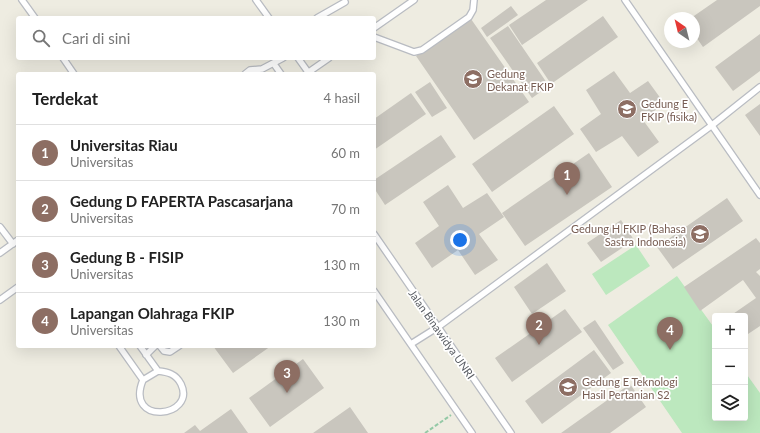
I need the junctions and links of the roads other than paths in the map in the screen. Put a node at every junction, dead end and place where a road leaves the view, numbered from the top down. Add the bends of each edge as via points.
1 (22, 0) edge
2 (256, 0) edge
3 (414, 0) edge
4 (474, 0) edge
5 (625, 0) edge
6 (345, 2) dead end
7 (34, 16) edge
8 (268, 16) edge
9 (320, 16) edge
10 (376, 27) edge
11 (376, 38) edge
12 (64, 60) edge
13 (280, 60) edge
14 (299, 60) edge
15 (326, 60) edge
16 (274, 64) junction
17 (73, 72) edge
18 (248, 72) edge
19 (280, 72) edge
20 (306, 72) edge
21 (308, 72) edge
22 (760, 87) edge
23 (711, 126) junction
24 (760, 195) edge
25 (0, 227) edge
26 (376, 237) edge
27 (15, 242) edge
28 (0, 253) edge
29 (16, 288) edge
30 (376, 294) edge
31 (0, 300) edge
32 (438, 327) junction
33 (411, 344) junction
34 (120, 348) edge
35 (142, 348) edge
36 (153, 348) edge
37 (162, 348) edge
38 (176, 348) edge
39 (146, 354) junction
40 (158, 371) junction
41 (143, 380) junction
42 (472, 433) edge
43 (511, 433) edge

1 - 7 lane
2 - 8 lane
3 - 10 lane
4 - 11 lane via 469,17 422,50 414,52
5 - 23 lane
6 - 9 lane
12 - 17 lane
13 - 16 lane
14 - 20 lane
15 - 21 lane
16 - 18 lane
16 - 19 lane
22 - 23 lane
23 - 24 lane
23 - 32 lane
25 - 27 lane
26 - 32 lane, Jalan Binawidya UNRI
27 - 28 lane
29 - 31 lane
30 - 33 lane
32 - 33 lane
32 - 43 lane, Jalan Binawidya UNRI
33 - 42 lane
34 - 41 lane
35 - 39 lane
36 - 39 lane
37 - 38 lane via 170,352
39 - 40 lane
40 - 41 lane
40 - 41 lane via 176,376 181,384 182,394 179,403 172,410 163,413 153,412 145,407 140,398

